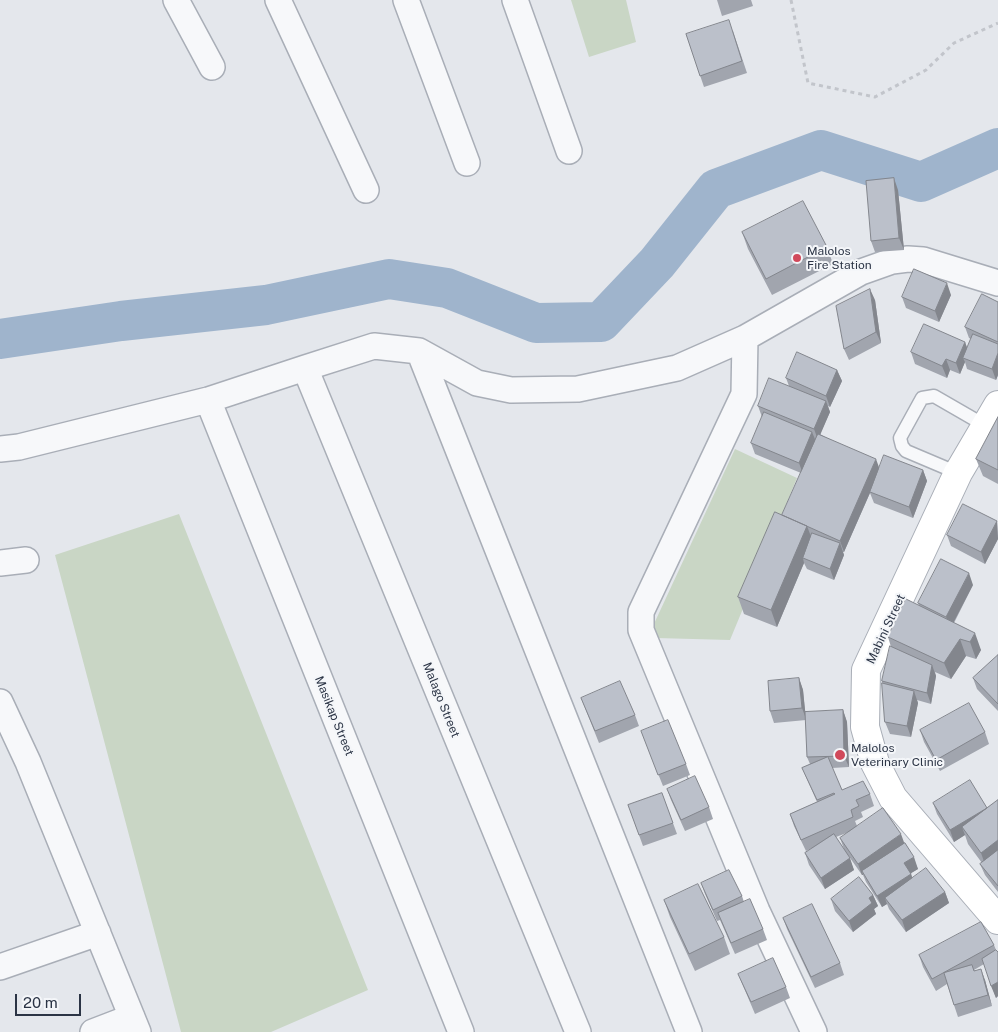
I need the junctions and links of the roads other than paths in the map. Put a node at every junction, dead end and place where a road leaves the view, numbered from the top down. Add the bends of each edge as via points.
1 (176, 0) edge
2 (278, 0) edge
3 (406, 0) edge
4 (515, 0) edge
5 (212, 67) dead end
6 (568, 151) dead end
7 (466, 163) dead end
8 (366, 190) dead end
9 (998, 283) edge
10 (745, 338) junction
11 (419, 351) junction
12 (305, 368) junction
13 (208, 400) junction
14 (992, 416) edge
15 (0, 449) edge
16 (958, 473) junction
17 (26, 560) dead end
18 (0, 563) edge
19 (0, 702) edge
20 (998, 920) edge
21 (98, 934) junction
22 (0, 967) edge
23 (135, 1025) edge
24 (93, 1032) edge
25 (461, 1032) edge
26 (578, 1032) edge
27 (689, 1032) edge
28 (814, 1032) edge

1 - 5 street
2 - 8 street
3 - 7 street
4 - 6 street
9 - 10 street via 923,260 892,261 862,272
10 - 11 street via 677,368 578,389 511,390 477,384
10 - 28 street via 744,394 641,612 641,630 757,911
11 - 12 street via 374,346
11 - 27 street
12 - 13 street
12 - 26 street, Malago Street
13 - 15 street
13 - 25 street, Masikap Street
14 - 16 main road, Mabini Street
14 - 16 lane via 934,396 922,398 900,438 902,446 906,451
16 - 20 main road, Mabini Street via 866,670 865,727 876,763 892,798
17 - 18 street
19 - 21 street
21 - 22 street
21 - 23 street
23 - 24 street

